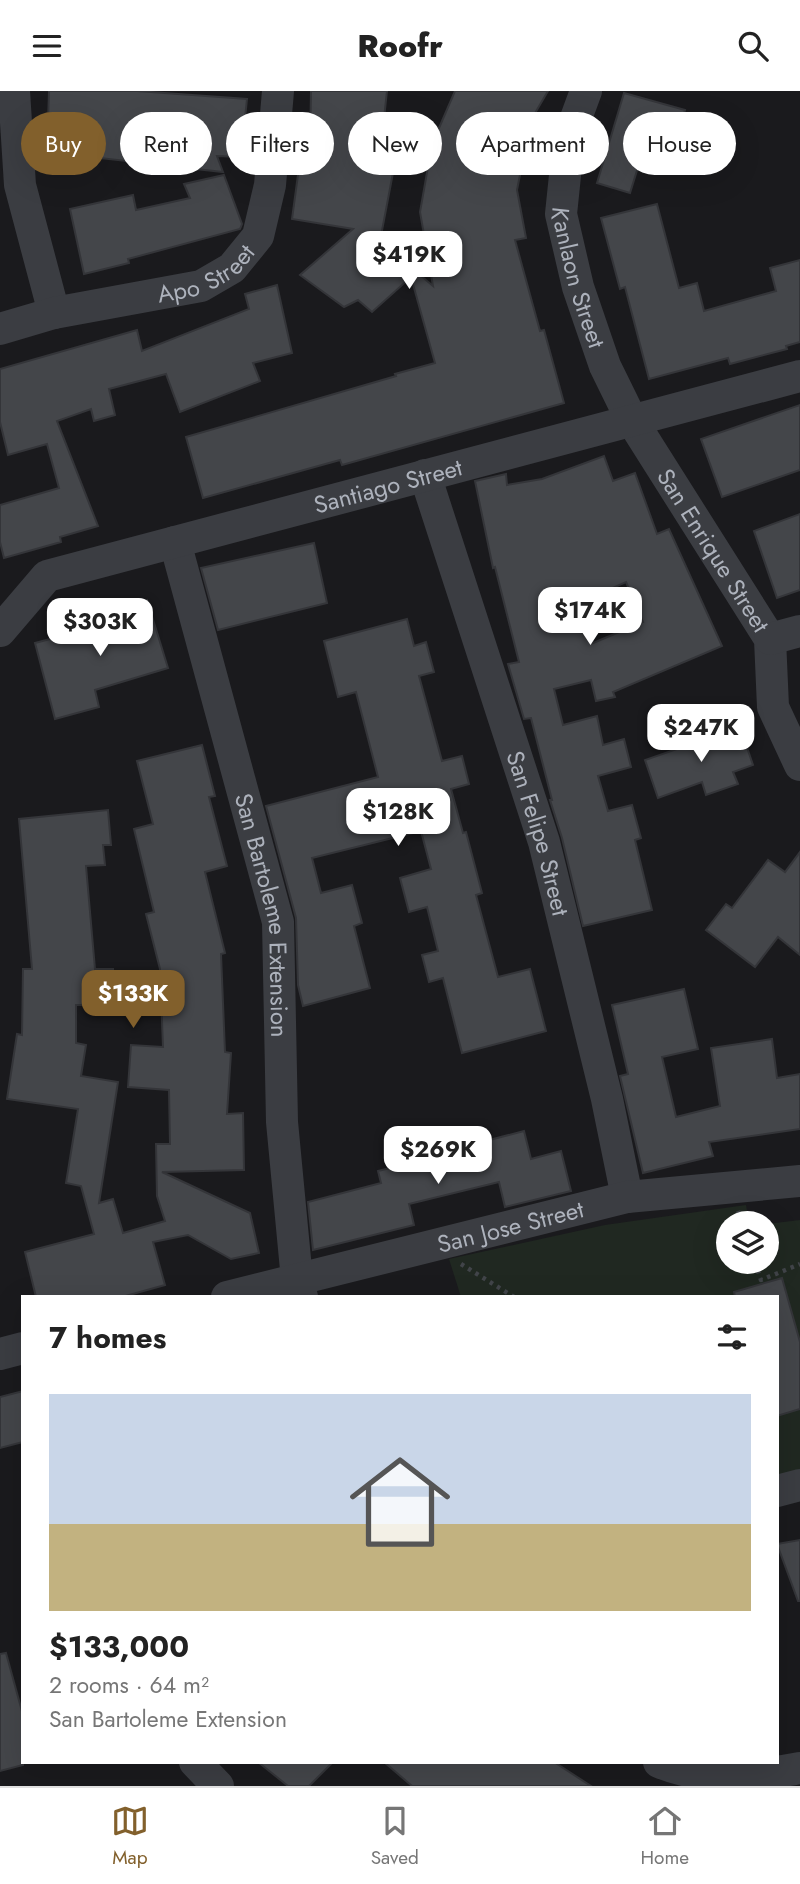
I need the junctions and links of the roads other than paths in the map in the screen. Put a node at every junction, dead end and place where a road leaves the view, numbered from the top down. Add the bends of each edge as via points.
1 (14, 91) edge
2 (278, 91) edge
3 (586, 91) edge
4 (54, 313) junction
5 (0, 329) edge
6 (800, 376) edge
7 (631, 419) junction
8 (425, 475) junction
9 (175, 542) junction
10 (0, 631) edge
11 (800, 631) edge
12 (769, 639) junction
13 (800, 765) edge
14 (800, 1181) edge
15 (627, 1197) junction
16 (300, 1288) edge
17 (243, 1295) edge
18 (21, 1349) edge
19 (0, 1354) edge
20 (800, 1485) edge
21 (779, 1490) edge
22 (197, 1764) edge
23 (667, 1764) edge
24 (800, 1768) edge
25 (218, 1786) edge

1 - 4 street via 20,185
2 - 4 street, Apo Street via 270,185 258,236 232,268 201,286
3 - 7 street, Kanlaon Street via 569,137 561,214 600,352
4 - 5 street, Apo Street
6 - 7 street, Santiago Street
7 - 8 street, Santiago Street
7 - 12 street, San Enrique Street
8 - 9 street, Santiago Street
8 - 15 street, San Felipe Street via 544,842
9 - 10 street, Santiago Street via 47,576
9 - 16 street, San Bartoleme Extension via 278,922 282,1122
11 - 12 street
12 - 13 street, San Enrique Street via 773,707
14 - 15 street, San Jose Street
15 - 16 street, San Jose Street via 454,1239
16 - 17 street, San Jose Street
18 - 19 street
20 - 21 street
22 - 25 street
23 - 24 street via 714,1775 768,1775

